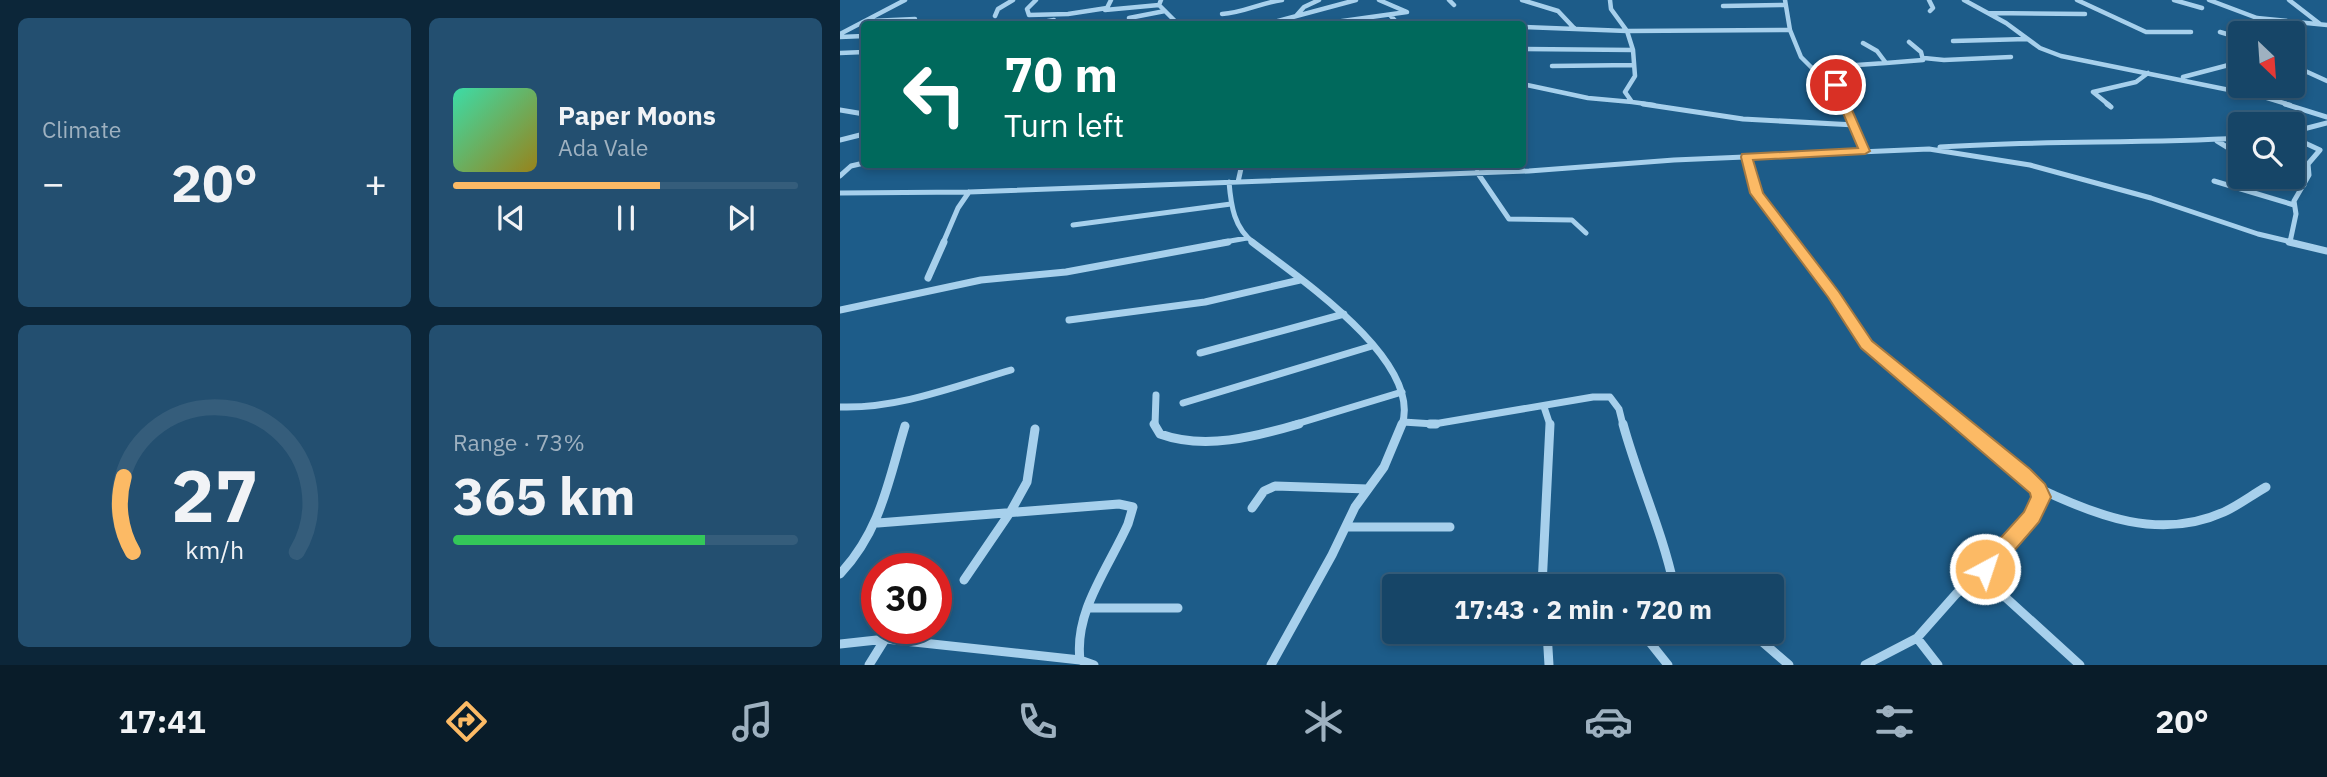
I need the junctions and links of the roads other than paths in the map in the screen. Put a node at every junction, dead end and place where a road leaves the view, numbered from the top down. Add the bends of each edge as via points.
1 (905, 0) edge
2 (1013, 0) edge
3 (1036, 0) edge
4 (1111, 0) edge
5 (1282, 0) edge
6 (1319, 0) edge
7 (1356, 0) edge
8 (1379, 0) edge
9 (1449, 0) edge
10 (1522, 0) edge
11 (1610, 0) edge
12 (1929, 0) edge
13 (1965, 0) edge
14 (2094, 0) edge
15 (2174, 0) edge
16 (2209, 0) edge
17 (2289, 0) edge
18 (2078, 1) edge
19 (1160, 2) edge
20 (1785, 3) edge
21 (1454, 5) dead end
22 (1723, 6) dead end
23 (2202, 8) dead end
24 (1101, 10) junction
25 (1165, 11) junction
26 (1930, 11) dead end
27 (1989, 13) junction
28 (1222, 14) dead end
29 (2085, 14) dead end
30 (1390, 15) junction
31 (995, 16) dead end
32 (1296, 17) junction
33 (1129, 18) dead end
34 (915, 19) dead end
35 (898, 20) junction
36 (1055, 20) edge
37 (868, 21) edge
38 (887, 21) edge
39 (895, 21) edge
40 (1175, 21) edge
41 (1281, 21) edge
42 (1359, 21) edge
43 (1395, 21) edge
44 (2279, 21) edge
45 (861, 24) edge
46 (2305, 24) edge
47 (2320, 24) junction
48 (2327, 25) edge
49 (1526, 27) edge
50 (1574, 28) junction
51 (1790, 30) junction
52 (1627, 31) junction
53 (2191, 32) dead end
54 (2220, 32) dead end
55 (2228, 34) edge
56 (840, 36) edge
57 (861, 36) edge
58 (2028, 39) junction
59 (1953, 41) dead end
60 (1909, 42) dead end
61 (1863, 43) dead end
62 (1526, 49) edge
63 (1633, 50) junction
64 (861, 52) edge
65 (840, 53) edge
66 (2011, 57) dead end
67 (1924, 58) junction
68 (1886, 63) junction
69 (1634, 65) junction
70 (2228, 65) edge
71 (1552, 66) dead end
72 (1812, 68) junction
73 (2305, 71) edge
74 (2148, 73) junction
75 (2180, 78) junction
76 (2327, 81) edge
77 (1526, 85) edge
78 (1632, 103) junction
79 (2111, 107) dead end
80 (840, 110) edge
81 (861, 114) edge
82 (2327, 117) edge
83 (2327, 123) edge
84 (1855, 125) junction
85 (2305, 130) edge
86 (861, 135) edge
87 (2228, 139) edge
88 (2216, 140) junction
89 (840, 141) edge
90 (2305, 141) edge
91 (2228, 148) edge
92 (1928, 149) junction
93 (1865, 151) junction
94 (1746, 157) junction
95 (861, 164) edge
96 (1240, 168) edge
97 (1467, 168) edge
98 (1477, 172) junction
99 (840, 176) edge
100 (2214, 181) dead end
101 (1234, 182) junction
102 (2305, 183) edge
103 (2302, 189) edge
104 (969, 192) junction
105 (841, 194) edge
106 (1231, 204) junction
107 (2294, 205) junction
108 (1073, 225) dead end
109 (1586, 233) dead end
110 (1247, 238) junction
111 (2290, 242) junction
112 (2327, 251) edge
113 (928, 278) dead end
114 (1300, 280) junction
115 (841, 310) edge
116 (1344, 314) junction
117 (1069, 320) dead end
118 (840, 321) edge
119 (1372, 345) junction
120 (1200, 353) dead end
121 (1011, 370) dead end
122 (1402, 392) junction
123 (1156, 395) dead end
124 (1183, 403) dead end
125 (840, 407) edge
126 (1544, 407) junction
127 (1403, 422) junction
128 (905, 426) dead end
129 (1035, 429) dead end
130 (2036, 487) junction
131 (2266, 487) dead end
132 (1368, 489) junction
133 (1252, 508) dead end
134 (1011, 511) junction
135 (878, 523) junction
136 (1346, 527) junction
137 (1450, 527) dead end
138 (1985, 569) junction
139 (840, 574) edge
140 (1543, 574) edge
141 (1671, 574) edge
142 (964, 580) dead end
143 (1088, 608) junction
144 (1178, 608) dead end
145 (1917, 638) junction
146 (861, 642) edge
147 (883, 644) edge
148 (932, 644) edge
149 (1548, 644) edge
150 (1652, 644) edge
151 (1765, 644) edge
152 (840, 645) edge
153 (1080, 660) junction
154 (869, 665) edge
155 (1094, 665) edge
156 (1271, 665) edge
157 (1549, 665) edge
158 (1668, 665) edge
159 (1789, 665) edge
160 (1865, 665) edge
161 (1938, 665) edge
162 (2080, 665) edge

1 - 37 street
2 - 31 street
3 - 36 street via 1027,9 1029,15
4 - 24 street
5 - 28 street
6 - 32 street
7 - 32 street
8 - 30 street via 1407,11
9 - 21 street
10 - 50 street via 1555,9
11 - 52 street
12 - 26 street
13 - 27 street
14 - 18 street
15 - 23 street
16 - 44 street via 2245,15
17 - 47 street
18 - 53 street via 2146,32
19 - 24 street
19 - 25 street
20 - 22 street
20 - 51 street
24 - 36 street
25 - 33 street
25 - 40 street
27 - 29 street
27 - 58 street
30 - 42 street
30 - 43 street
32 - 41 street
34 - 35 street
35 - 38 street
35 - 39 street
45 - 56 street
46 - 47 street
47 - 48 street
49 - 50 street
50 - 52 street
51 - 52 street
51 - 72 street via 1801,57
52 - 63 street
54 - 55 street
56 - 57 street
58 - 59 street
58 - 74 street via 2061,56
60 - 67 street
61 - 68 street
62 - 63 street
63 - 69 street
64 - 65 street
66 - 67 street
67 - 68 street
68 - 72 street
69 - 71 street
69 - 78 street via 1635,76 1625,92
70 - 75 street
72 - 84 street via 1836,85
73 - 76 street
74 - 75 street
74 - 79 street via 2143,80 2093,92
75 - 82 street
77 - 78 street
78 - 84 street via 1742,119
80 - 81 street
83 - 85 street
84 - 93 street
86 - 89 street
87 - 88 street
88 - 91 street
88 - 92 street via 2008,142
90 - 102 street via 2320,150 2308,164
92 - 93 street
92 - 111 street via 2030,165
93 - 94 street
94 - 98 street
94 - 130 street via 1756,193 1866,345
95 - 99 street
96 - 101 street
97 - 98 street
97 - 101 street
98 - 109 street via 1509,219 1572,220
100 - 107 street
101 - 104 street
101 - 106 street
103 - 107 street
104 - 105 street
104 - 113 street
106 - 108 street
106 - 110 street
107 - 111 street
110 - 114 street
110 - 115 street via 1066,272 981,280
111 - 112 street
114 - 116 street
114 - 117 street via 1205,302
115 - 118 street
116 - 119 street
116 - 120 street
119 - 122 street via 1391,367
119 - 124 street
121 - 125 street via 890,403
122 - 123 street via 1272,432 1219,440 1177,440 1160,434 1154,423
122 - 127 street
126 - 127 street via 1434,424
126 - 140 street via 1550,423
126 - 141 street via 1602,396 1615,401
127 - 132 street via 1384,467
128 - 135 street
129 - 134 street via 1027,482
130 - 131 street via 2116,522 2159,527 2220,514
130 - 138 street via 2041,497 2031,517
132 - 133 street via 1275,486 1264,491
132 - 136 street
134 - 135 street
134 - 142 street
134 - 143 street via 1133,507
135 - 139 street
136 - 137 street
136 - 156 street
138 - 145 street
138 - 162 street via 2004,596
143 - 144 street
143 - 153 street via 1076,647
145 - 160 street
145 - 161 street
146 - 152 street
147 - 154 street
148 - 153 street
149 - 157 street
150 - 158 street
151 - 159 street
153 - 155 street

